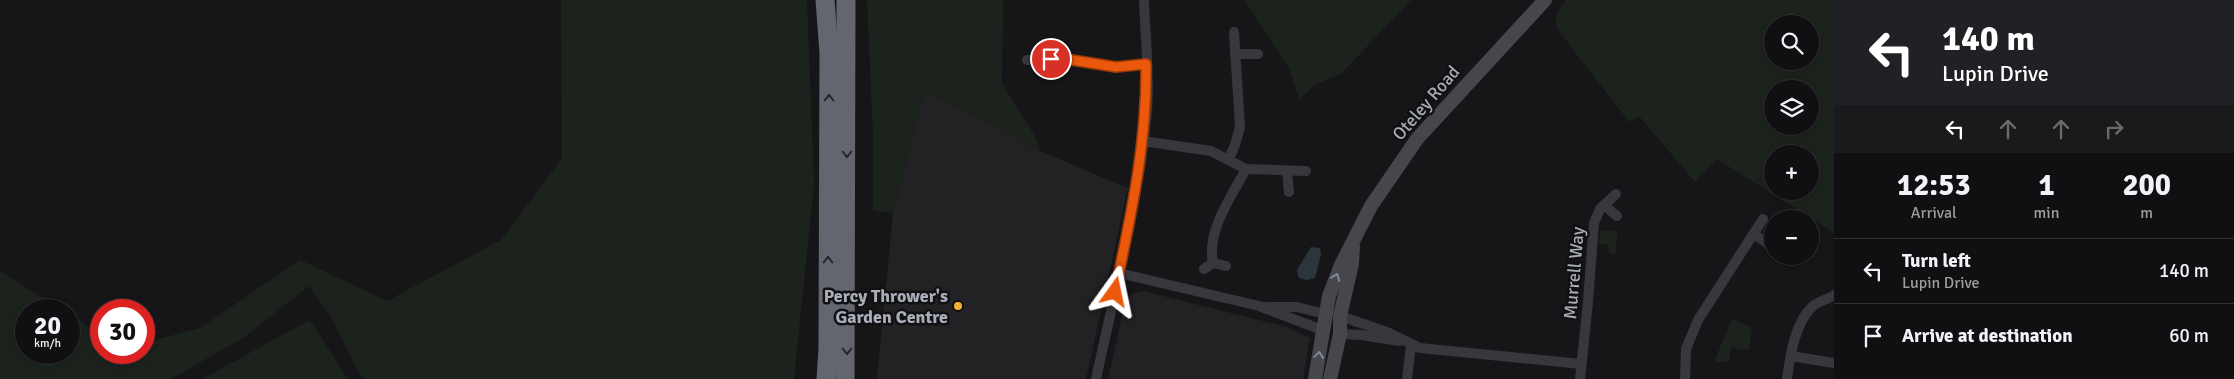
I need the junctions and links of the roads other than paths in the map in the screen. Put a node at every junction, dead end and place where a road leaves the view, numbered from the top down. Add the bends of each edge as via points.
1 (825, 0) edge
2 (846, 0) edge
3 (1144, 0) edge
4 (1545, 0) edge
5 (1234, 32) dead end
6 (1235, 54) junction
7 (1258, 54) dead end
8 (1027, 60) dead end
9 (1146, 64) junction
10 (1144, 141) junction
11 (1229, 159) junction
12 (1246, 169) junction
13 (1306, 170) dead end
14 (1287, 171) junction
15 (1289, 192) dead end
16 (1616, 194) dead end
17 (1604, 205) junction
18 (1617, 216) dead end
19 (1763, 219) dead end
20 (1754, 234) junction
21 (1764, 241) edge
22 (1353, 243) junction
23 (1213, 263) junction
24 (1226, 266) dead end
25 (1204, 269) dead end
26 (1119, 273) junction
27 (1834, 295) edge
28 (1261, 307) junction
29 (1325, 314) junction
30 (1340, 316) junction
31 (1322, 330) junction
32 (1340, 334) junction
33 (1408, 344) junction
34 (1790, 356) junction
35 (1834, 363) edge
36 (1580, 364) junction
37 (826, 379) edge
38 (845, 379) edge
39 (1096, 379) edge
40 (1315, 379) edge
41 (1330, 379) edge
42 (1407, 379) edge
43 (1580, 379) edge
44 (1685, 379) edge
45 (1787, 379) edge

37 -> 1 highway via 829,53
2 -> 38 highway
3 - 9 street
4 - 22 main road, Oteley Road via 1417,139 1371,206
5 - 6 street
6 - 7 street
6 - 11 street via 1240,127
8 - 9 street via 1072,60 1116,67
9 - 10 street
10 - 11 street via 1197,148
10 - 26 street
11 - 12 street
12 - 14 street
12 - 23 street via 1219,220 1211,252
13 - 14 street
14 - 15 street
16 - 17 street, Murrell Way
17 - 18 street
17 - 36 street, Murrell Way via 1596,214 1594,223
19 - 20 street
20 - 21 street
20 - 44 street via 1698,320 1686,349
29 -> 22 main road, Oteley Road via 1341,265
22 - 30 main road, Oteley Road via 1352,264
23 - 24 street
23 - 25 street
26 - 28 street
26 - 39 street
27 - 34 street via 1814,304 1808,312 1795,337
28 - 29 street via 1297,307
28 - 31 street
29 - 30 main road
29 - 31 main road, Oteley Road
30 - 32 main road, Oteley Road
30 - 33 street via 1387,332
31 - 32 main road
40 -> 31 main road, Oteley Road
32 - 33 street
32 - 41 main road, Oteley Road
33 - 36 street via 1425,349
33 - 42 street
34 - 35 street
34 - 45 street
36 - 43 street, Murrell Way

